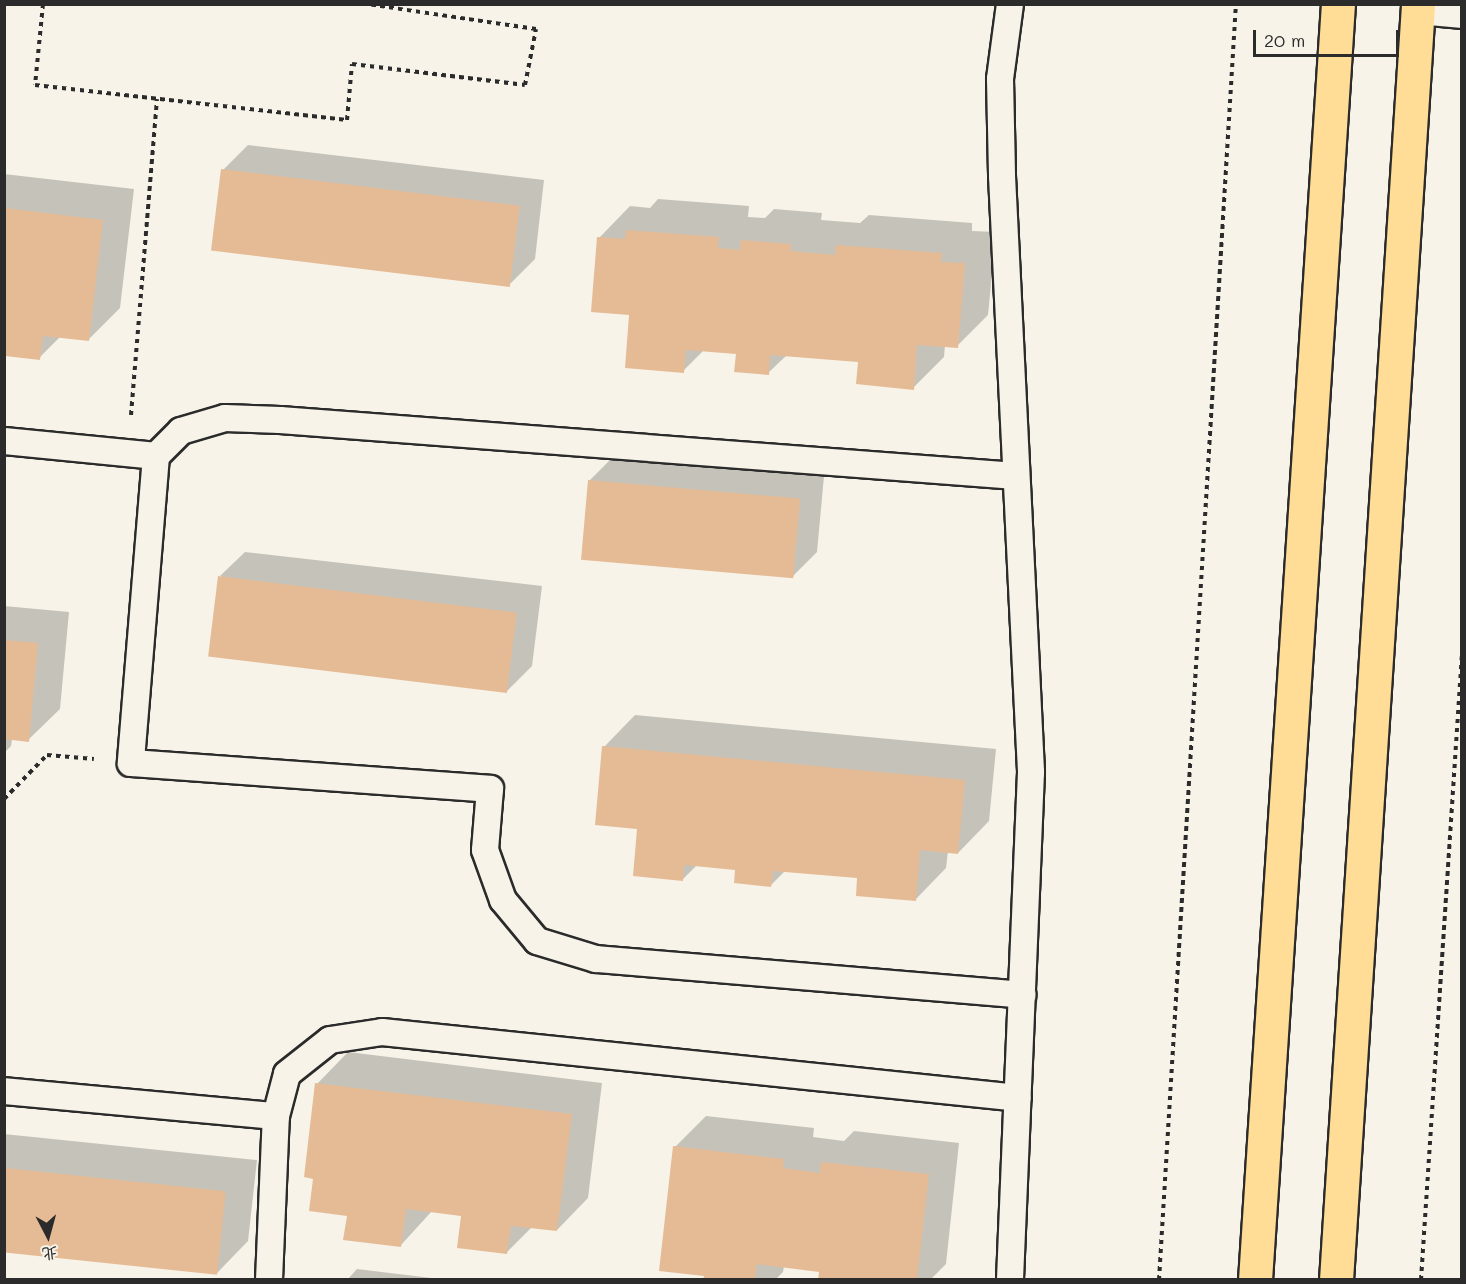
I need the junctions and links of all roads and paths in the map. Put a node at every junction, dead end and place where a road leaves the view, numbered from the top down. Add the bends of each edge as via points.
1 (43, 4) edge
2 (366, 4) edge
3 (1010, 4) edge
4 (1236, 4) edge
5 (1338, 4) edge
6 (1418, 8) edge
7 (1461, 15) edge
8 (157, 99) junction
9 (4, 441) edge
10 (128, 454) junction
11 (156, 456) junction
12 (1016, 476) junction
13 (1461, 652) edge
14 (131, 763) junction
15 (4, 799) edge
16 (1022, 995) junction
17 (4, 1091) edge
18 (1018, 1098) junction
19 (276, 1116) junction
20 (269, 1280) edge
21 (1010, 1280) edge
22 (1159, 1280) edge
23 (1255, 1280) edge
24 (1336, 1280) edge
25 (1421, 1280) edge

1 - 8 path via 35,85
2 - 8 path via 536,29 525,85 352,64 347,120
3 - 12 lane via 1000,79
4 - 22 path
5 - 23 highway
6 - 7 lane
6 - 24 highway
8 - 10 path
9 - 10 lane
10 - 11 lane
11 - 12 lane via 181,431 225,418
11 - 14 lane
12 - 16 lane via 1031,772
13 - 25 path
14 - 15 path via 47,755
14 - 16 lane via 490,789 485,850 503,900 537,941 596,959
16 - 18 lane
17 - 19 lane
18 - 19 lane via 382,1032 330,1040 287,1074
18 - 21 lane
19 - 20 lane

